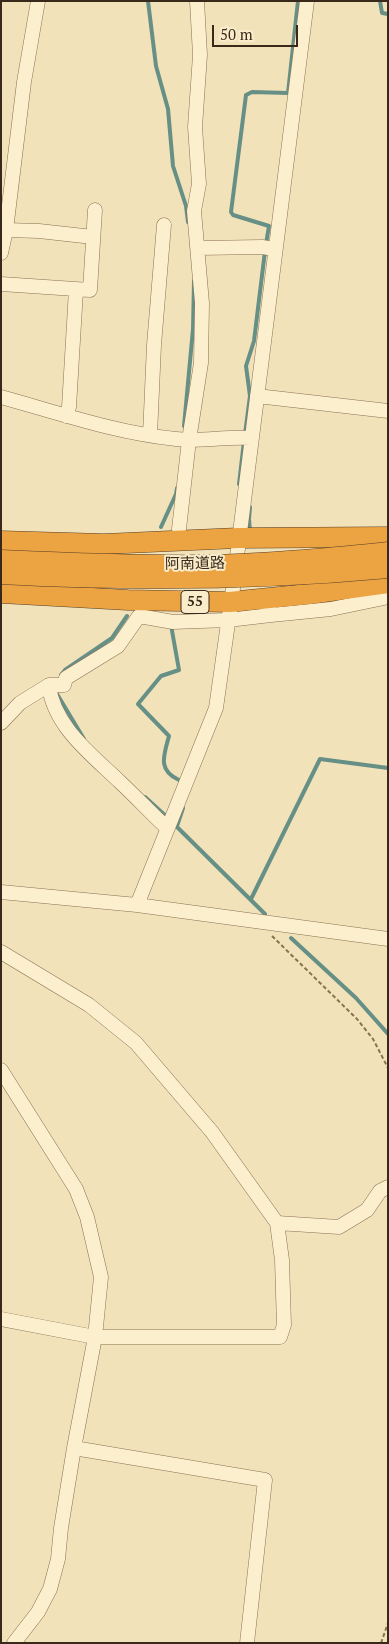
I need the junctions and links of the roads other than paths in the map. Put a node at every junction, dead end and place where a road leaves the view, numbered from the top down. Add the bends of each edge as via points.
1 (38, 1) edge
2 (197, 1) edge
3 (307, 1) edge
4 (95, 210) dead end
5 (164, 225) dead end
6 (6, 230) junction
7 (93, 236) junction
8 (198, 248) junction
9 (269, 248) junction
10 (1, 253) edge
11 (1, 284) edge
12 (76, 290) junction
13 (1, 396) edge
14 (257, 396) junction
15 (388, 411) edge
16 (66, 416) junction
17 (150, 436) junction
18 (247, 438) junction
19 (184, 440) junction
20 (179, 529) dead end
21 (388, 537) edge
22 (238, 538) junction
23 (1, 541) edge
24 (388, 552) edge
25 (1, 560) edge
26 (388, 568) edge
27 (1, 574) edge
28 (388, 583) edge
29 (1, 593) edge
30 (388, 597) edge
31 (269, 607) junction
32 (229, 611) junction
33 (54, 685) junction
34 (1, 723) edge
35 (169, 823) junction
36 (1, 892) edge
37 (137, 905) junction
38 (388, 939) edge
39 (1, 952) edge
40 (1, 1070) edge
41 (388, 1186) edge
42 (277, 1223) junction
43 (1, 1319) edge
44 (95, 1337) junction
45 (74, 1448) junction
46 (14, 1643) edge
47 (247, 1643) edge

1 - 6 street via 24,82
2 - 8 street via 200,55 195,127 199,184 194,211
3 - 9 street
4 - 7 street
5 - 17 street
6 - 7 street
6 - 10 street
7 - 12 street via 90,290
8 - 9 street
8 - 19 street via 202,303 201,363
9 - 14 street
11 - 12 street
12 - 16 street
13 - 16 street
14 - 15 street
14 - 18 street
16 - 17 street
17 - 19 street
18 - 19 street
18 - 22 street
19 - 20 street
21 - 22 highway
22 - 23 highway via 104,544
22 - 32 street
24 - 25 highway, 阿南道路, bridge via 206,565
26 - 27 highway, 阿南道路 / 55, bridge via 205,579
28 - 31 highway, 55
29 - 32 highway, 55
30 - 31 street via 331,609
31 - 32 highway, 55
32 - 33 street via 170,622 139,616 118,646 66,678 64,685
32 - 35 street via 216,708
33 - 34 street via 20,703
33 - 35 street via 50,696 70,733
35 - 37 street
36 - 37 street
37 - 38 street
39 - 42 street via 89,1005 136,1043 212,1132
40 - 44 street via 76,1189 86,1217 101,1277
41 - 42 street via 380,1191 367,1210 339,1227
42 - 44 street via 284,1325 280,1337
43 - 44 street
44 - 45 street
45 - 46 street via 58,1559 50,1589 38,1612
45 - 47 street via 265,1480

